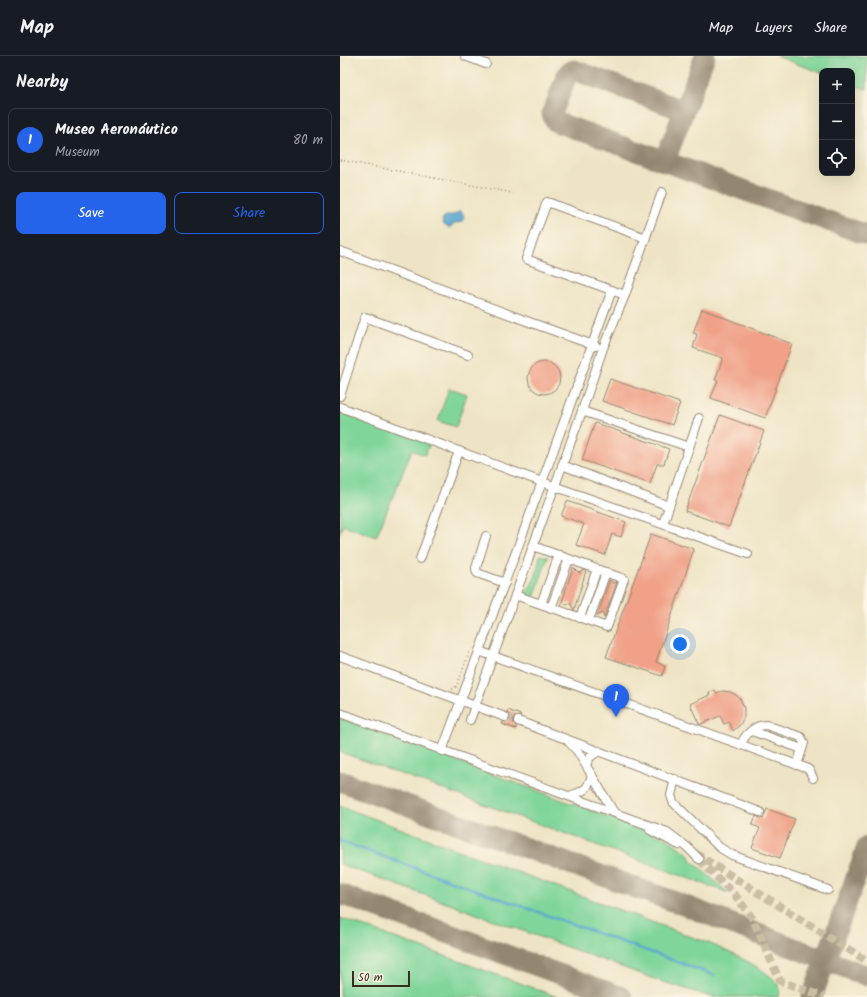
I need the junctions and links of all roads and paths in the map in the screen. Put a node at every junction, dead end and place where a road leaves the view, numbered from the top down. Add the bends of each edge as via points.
1 (465, 56) edge
2 (486, 64) dead end
3 (340, 160) edge
4 (662, 192) dead end
5 (514, 193) dead end
6 (646, 238) junction
7 (340, 251) edge
8 (612, 290) junction
9 (625, 295) junction
10 (592, 344) junction
11 (603, 348) junction
12 (468, 355) dead end
13 (340, 396) edge
14 (340, 407) edge
15 (582, 411) junction
16 (699, 418) dead end
17 (689, 447) junction
18 (459, 451) junction
19 (562, 465) junction
20 (542, 482) junction
21 (555, 487) junction
22 (669, 506) junction
23 (663, 524) junction
24 (486, 536) dead end
25 (533, 546) junction
26 (748, 554) dead end
27 (559, 555) junction
28 (420, 559) dead end
29 (569, 559) junction
30 (597, 569) junction
31 (606, 572) junction
32 (505, 583) junction
33 (515, 595) junction
34 (542, 604) junction
35 (552, 608) junction
36 (580, 618) junction
37 (589, 620) junction
38 (479, 651) junction
39 (340, 656) edge
40 (493, 656) junction
41 (461, 700) junction
42 (475, 706) junction
43 (340, 713) edge
44 (505, 717) tunnel mouth
45 (470, 720) dead end
46 (518, 721) tunnel mouth
47 (564, 738) junction
48 (741, 745) junction
49 (442, 751) junction
50 (599, 752) junction
51 (586, 764) junction
52 (797, 765) junction
53 (592, 775) junction
54 (813, 778) dead end
55 (675, 779) junction
56 (569, 796) junction
57 (612, 811) junction
58 (760, 812) dead end
59 (695, 854) tunnel mouth
60 (828, 890) dead end

1 - 2 street
3 - 5 path
4 - 6 street
6 - 8 street via 547,202 526,259
6 - 9 street
7 - 10 street
8 - 9 street
8 - 10 street
9 - 11 street
10 - 11 street
10 - 20 street
11 - 15 street
12 - 13 street via 365,317
14 - 18 street
15 - 17 street
15 - 19 street
16 - 17 street
17 - 22 street
18 - 20 street
18 - 28 street
19 - 21 street
19 - 22 street
20 - 21 street
20 - 32 street
21 - 23 street
21 - 25 street
22 - 23 street
23 - 26 street
24 - 32 street via 476,568 477,573
25 - 27 street
25 - 33 street
27 - 29 street
27 - 34 street
29 - 30 street
29 - 35 street
30 - 31 street
30 - 36 street
31 - 37 street
31 - 37 street via 624,578 607,627
32 - 38 street
33 - 34 street
33 - 40 street
34 - 35 street
35 - 36 street
36 - 37 street
38 - 40 street
38 - 41 street
39 - 41 street
40 - 42 street
40 - 48 street
41 - 42 street
41 - 49 street
42 - 44 street
42 - 45 street
43 - 49 street
46 - 47 street
47 - 50 street
47 - 51 street
48 - 52 street
48 - 52 street via 744,737 752,731 802,749
49 - 56 street
50 - 51 street via 591,756
50 - 55 street
51 - 53 street
52 - 54 street via 809,770
53 - 56 street via 587,787
53 - 57 street
55 - 58 street
55 - 60 street via 671,794 673,802 719,847 732,855
56 - 57 street
57 - 59 street via 678,838

